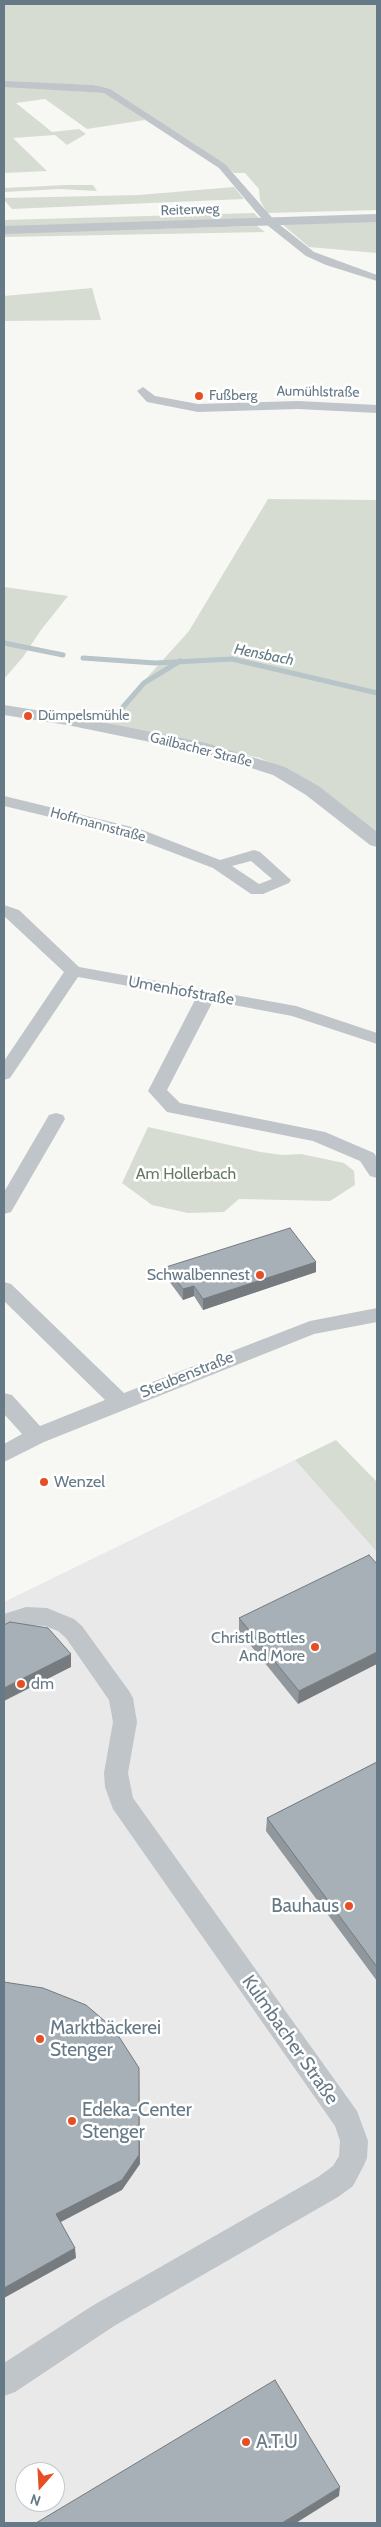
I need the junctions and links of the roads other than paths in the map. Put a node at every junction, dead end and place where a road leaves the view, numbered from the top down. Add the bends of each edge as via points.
1 (4, 84) edge
2 (377, 218) edge
3 (271, 222) junction
4 (4, 230) edge
5 (377, 278) edge
6 (143, 391) dead end
7 (377, 409) edge
8 (4, 710) edge
9 (4, 801) edge
10 (377, 841) edge
11 (219, 865) dead end
12 (4, 910) edge
13 (73, 971) junction
14 (207, 996) junction
15 (377, 1039) edge
16 (4, 1074) edge
17 (56, 1119) dead end
18 (377, 1172) edge
19 (4, 1208) edge
20 (4, 1289) edge
21 (377, 1315) edge
22 (4, 1400) edge
23 (120, 1402) junction
24 (36, 1436) junction
25 (4, 1454) edge
26 (4, 1623) edge
27 (4, 2381) edge

1 - 3 street via 107,91 222,166
2 - 3 street, Reiterweg
3 - 4 street, Reiterweg
3 - 5 street via 310,254
6 - 7 street, Aumühlstraße via 151,399 198,408 298,404
8 - 10 street, Gailbacher Straße via 206,748 246,759 313,791
9 - 11 street, Hoffmannstraße via 134,832
12 - 13 street via 13,914
13 - 14 street, Umenhofstraße
13 - 16 street
14 - 15 street, Umenhofstraße via 296,1011
14 - 18 street via 157,1091 174,1108 318,1136 367,1157
17 - 19 street
20 - 23 street
21 - 23 street, Steubenstraße via 310,1328
22 - 24 street
23 - 24 street, Steubenstraße
24 - 25 street, Steubenstraße
26 - 27 street, Kulmbacher Straße via 26,1616 47,1617 66,1625 121,1698 125,1722 116,1773 122,1802 347,2120 354,2141 353,2158 344,2176 328,2187 103,2316

